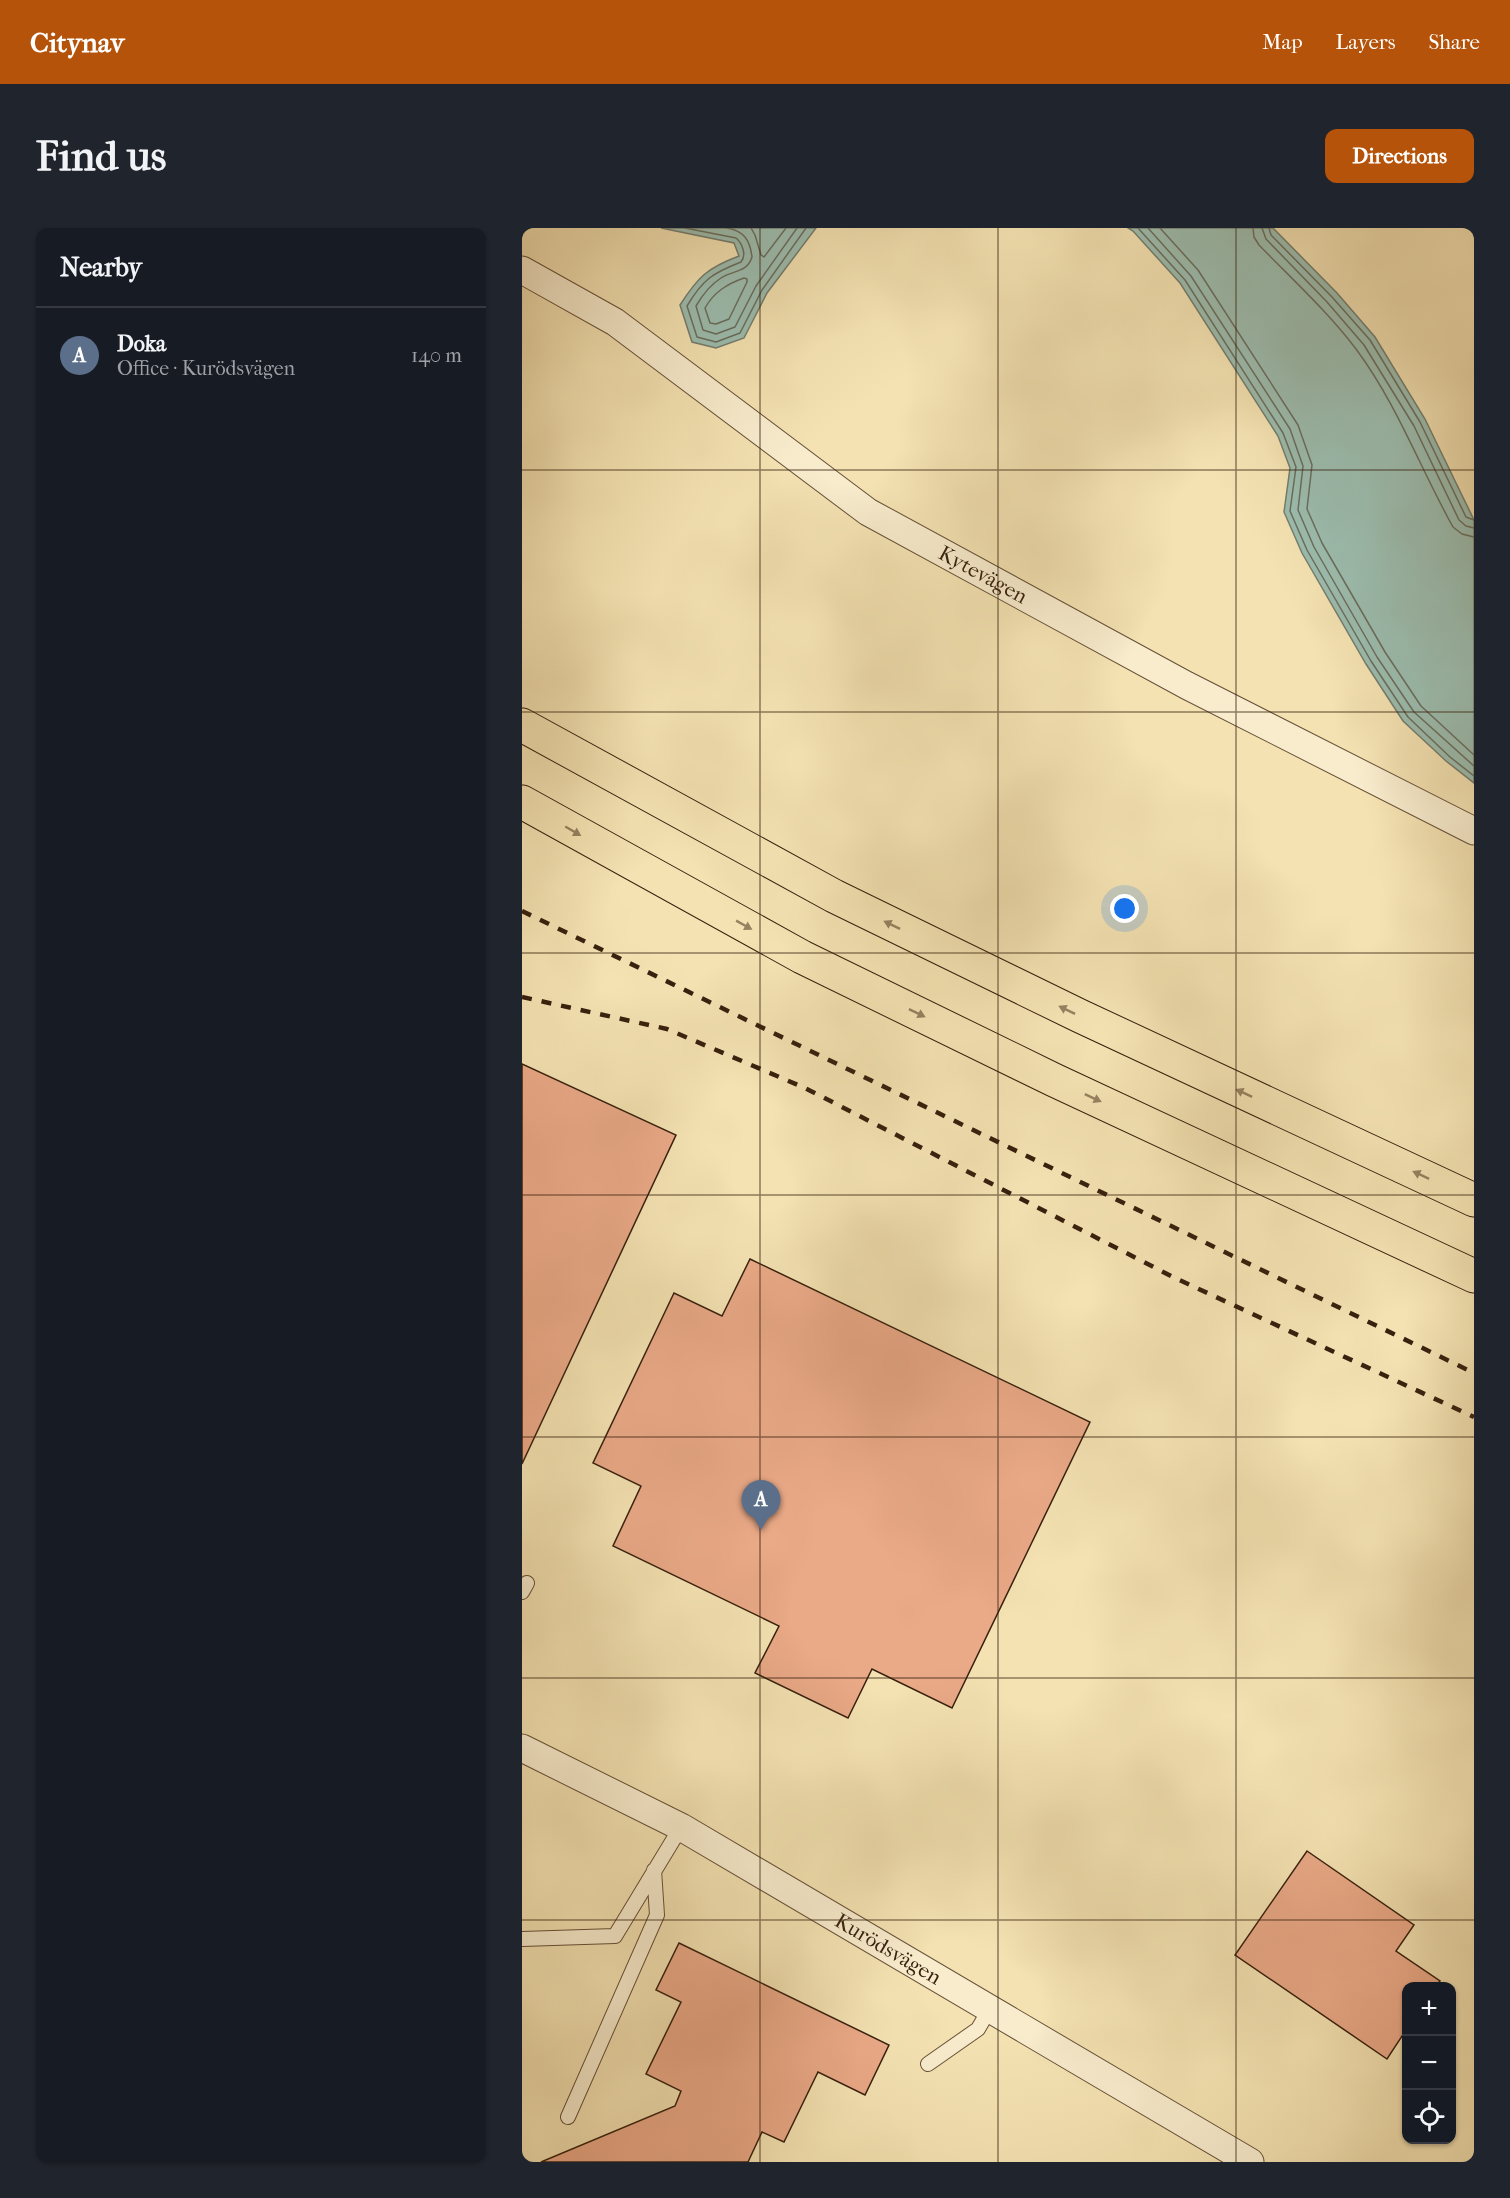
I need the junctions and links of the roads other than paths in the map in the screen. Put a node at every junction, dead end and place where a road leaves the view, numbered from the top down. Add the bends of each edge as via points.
1 (522, 270) edge
2 (522, 725) edge
3 (522, 802) edge
4 (1474, 831) edge
5 (1474, 1200) edge
6 (1474, 1276) edge
7 (522, 1748) edge
8 (681, 1827) junction
9 (654, 1870) junction
10 (522, 1939) edge
11 (989, 2010) junction
12 (928, 2064) dead end
13 (568, 2117) dead end
14 (1250, 2162) edge

1 - 4 street, Kytevägen via 615,322 868,512 1186,685
5 -> 2 highway via 834,896
3 -> 6 highway via 802,957 1054,1080
7 - 8 street, Kurödsvägen
8 - 9 lane
8 - 11 street, Kurödsvägen
9 - 10 lane via 615,1936
9 - 13 lane via 657,1915
11 - 12 lane via 978,2029
11 - 14 street, Kurödsvägen

